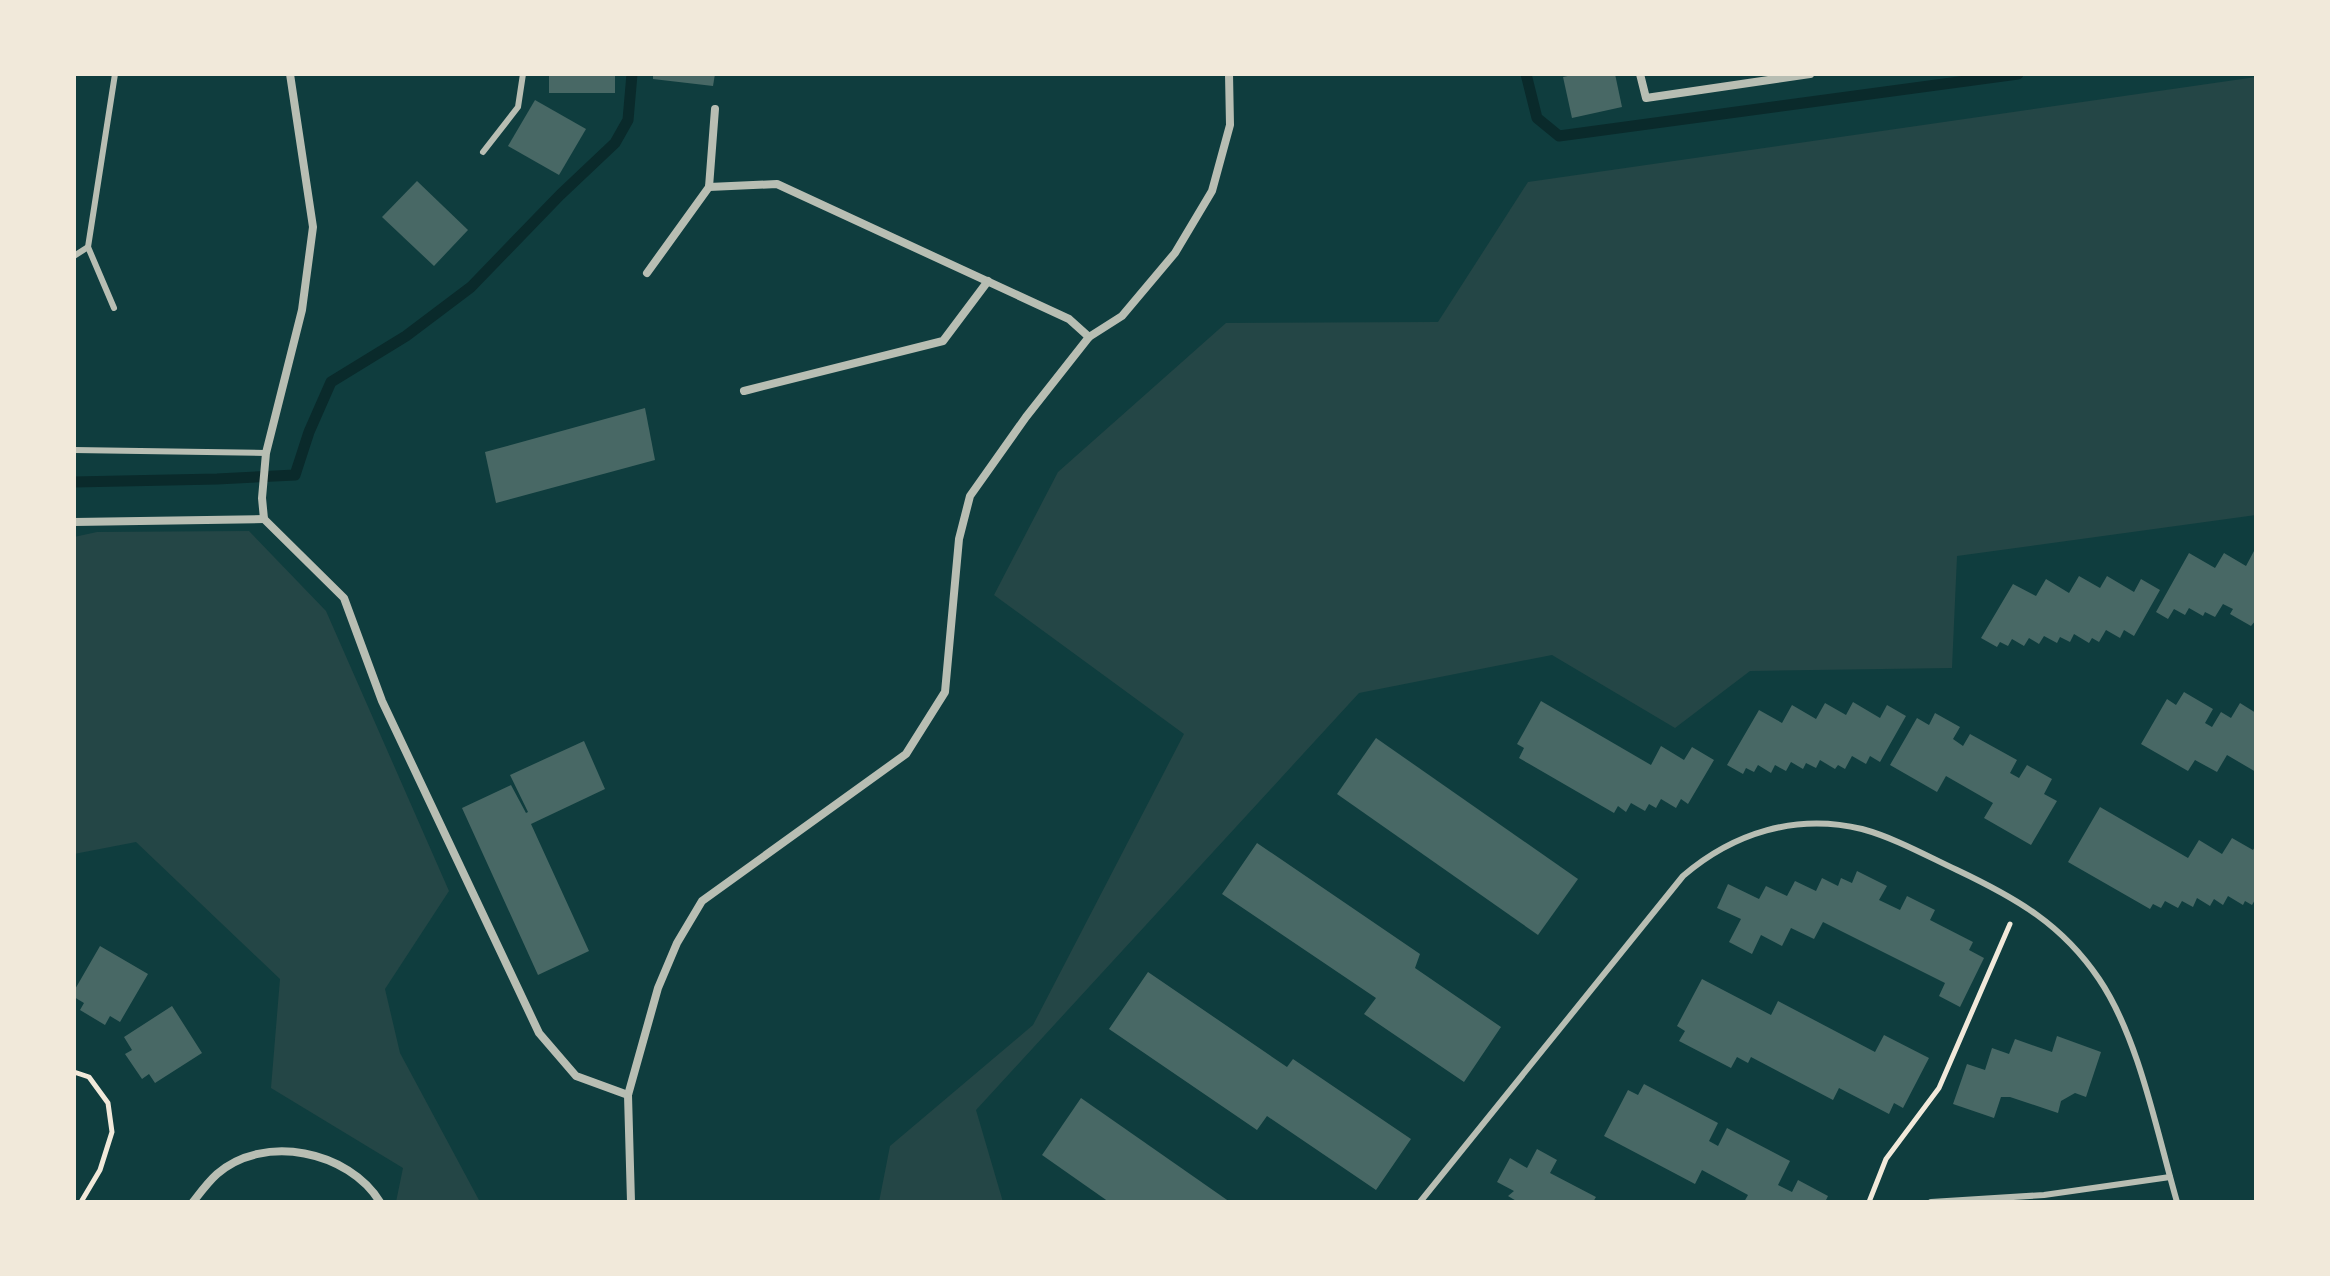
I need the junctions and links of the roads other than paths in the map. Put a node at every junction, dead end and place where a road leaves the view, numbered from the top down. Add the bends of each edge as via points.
1 (115, 74) edge
2 (290, 74) edge
3 (523, 74) edge
4 (1229, 74) edge
5 (1640, 74) edge
6 (1810, 74) edge
7 (715, 109) dead end
8 (483, 152) dead end
9 (709, 187) junction
10 (88, 247) junction
11 (74, 256) edge
12 (647, 273) dead end
13 (988, 281) junction
14 (114, 308) dead end
15 (1089, 337) junction
16 (744, 391) dead end
17 (74, 450) edge
18 (266, 453) junction
19 (264, 519) junction
20 (74, 522) edge
21 (628, 1095) junction
22 (2170, 1177) junction
23 (193, 1202) edge
24 (380, 1202) edge
25 (631, 1202) edge
26 (1420, 1202) edge
27 (1931, 1202) edge
28 (2177, 1202) edge

1 - 10 lane
2 - 18 street via 313,227 302,310
3 - 8 lane via 518,107
4 - 15 street via 1230,125 1212,191 1175,253 1122,316
5 - 6 street via 1646,98
7 - 9 street
9 - 12 street
9 - 13 street via 777,184
10 - 11 lane
10 - 14 lane
13 - 15 street via 1069,319
13 - 16 street via 943,341
15 - 21 street via 970,496 959,539 945,692 906,754 702,901 658,988
17 - 18 lane
18 - 19 street
19 - 20 street
19 - 21 street via 344,598 382,701 539,1033 576,1076
21 - 25 street
22 - 26 lane via 2117,1009 2075,947 2047,920 2001,891 1897,842 1824,823 1774,827 1737,839 1683,876
22 - 27 lane via 2044,1195
22 - 28 lane
23 - 24 street via 218,1173 241,1160 296,1151 349,1170

